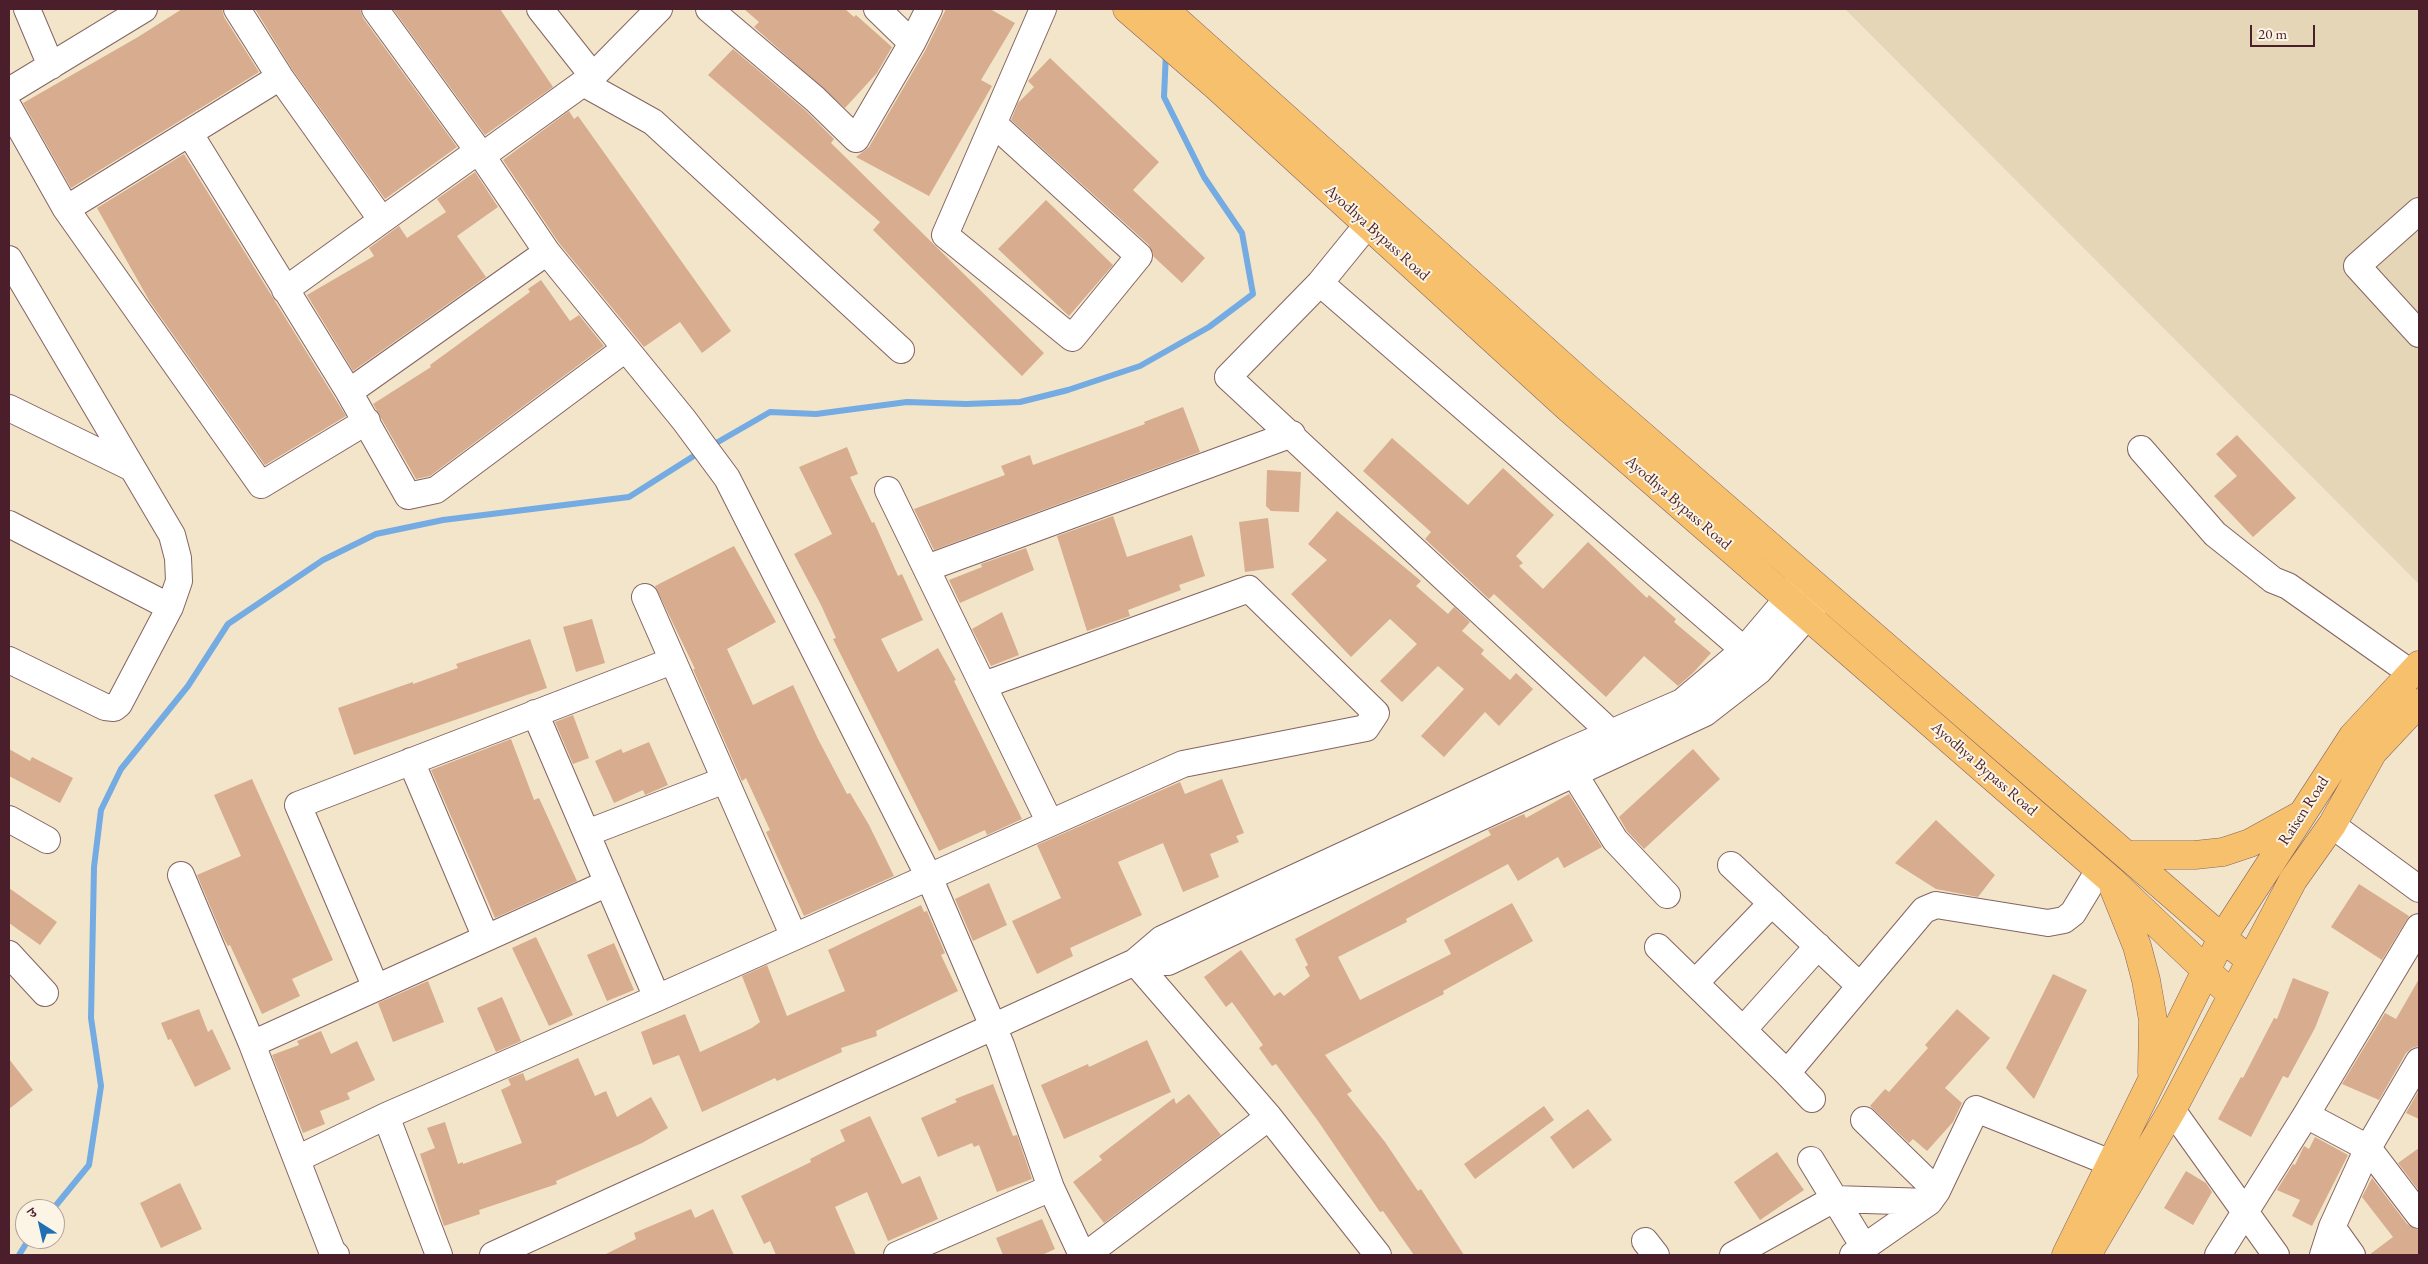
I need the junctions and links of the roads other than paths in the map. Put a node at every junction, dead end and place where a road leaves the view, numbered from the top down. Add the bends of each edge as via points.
1 (27, 9) edge
2 (144, 9) edge
3 (237, 9) edge
4 (375, 9) edge
5 (540, 9) edge
6 (659, 9) edge
7 (709, 9) edge
8 (877, 9) edge
9 (929, 9) edge
10 (1043, 9) edge
11 (1127, 9) edge
12 (1164, 9) edge
13 (912, 43) junction
14 (51, 66) junction
15 (1222, 75) junction
16 (280, 77) junction
17 (588, 79) junction
18 (9, 91) edge
19 (9, 108) edge
20 (994, 124) junction
21 (190, 134) junction
22 (480, 154) junction
23 (66, 209) junction
24 (2419, 211) edge
25 (382, 219) junction
26 (1368, 224) junction
27 (547, 252) junction
28 (9, 259) edge
29 (1320, 283) junction
30 (285, 290) junction
31 (2419, 334) edge
32 (625, 349) junction
33 (901, 350) dead end
34 (349, 392) junction
35 (9, 408) edge
36 (367, 421) junction
37 (1292, 434) junction
38 (2141, 449) dead end
39 (130, 467) junction
40 (888, 490) dead end
41 (9, 524) edge
42 (926, 568) junction
43 (1803, 575) junction
44 (1823, 593) junction
45 (645, 597) dead end
46 (170, 607) junction
47 (1798, 607) junction
48 (1744, 650) junction
49 (9, 660) edge
50 (672, 661) junction
51 (2415, 669) edge
52 (1759, 671) junction
53 (984, 685) junction
54 (2419, 702) edge
55 (535, 713) junction
56 (1618, 741) junction
57 (412, 761) junction
58 (1568, 764) junction
59 (725, 780) junction
60 (2302, 814) junction
61 (9, 819) edge
62 (1050, 823) junction
63 (2332, 825) junction
64 (587, 833) junction
65 (47, 840) dead end
66 (2127, 855) junction
67 (1731, 864) dead end
68 (181, 875) dead end
69 (2105, 875) junction
70 (929, 876) junction
71 (608, 883) junction
72 (2419, 889) edge
73 (1667, 895) dead end
74 (1772, 904) junction
75 (2419, 927) edge
76 (794, 937) junction
77 (486, 938) junction
78 (2222, 938) junction
79 (1818, 946) junction
80 (1658, 947) dead end
81 (9, 954) edge
82 (2250, 960) junction
83 (1135, 962) junction
84 (2206, 972) junction
85 (1695, 983) junction
86 (1860, 986) junction
87 (376, 988) junction
88 (45, 993) dead end
89 (2232, 995) junction
90 (657, 998) junction
91 (993, 1026) junction
92 (1743, 1030) junction
93 (252, 1044) junction
94 (2419, 1061) edge
95 (1788, 1073) junction
96 (2152, 1078) junction
97 (1812, 1099) dead end
98 (2172, 1110) junction
99 (2306, 1115) junction
100 (386, 1116) junction
101 (1269, 1117) junction
102 (1864, 1120) dead end
103 (2368, 1148) junction
104 (297, 1159) junction
105 (1811, 1160) dead end
106 (2110, 1163) junction
107 (1051, 1188) junction
108 (1933, 1196) junction
109 (1834, 1199) junction
110 (2245, 1212) junction
111 (2419, 1215) edge
112 (2332, 1227) junction
113 (1859, 1251) edge
114 (905, 1254) edge
115 (336, 1255) edge
116 (439, 1255) edge
117 (493, 1255) edge
118 (1082, 1255) edge
119 (1086, 1255) edge
120 (1378, 1255) edge
121 (1733, 1255) edge
122 (2066, 1255) edge
123 (2087, 1255) edge
124 (2218, 1255) edge
125 (2276, 1255) edge
126 (2323, 1255) edge
127 (2352, 1255) edge

1 - 14 street
2 - 14 street
3 - 16 street
4 - 22 street
5 - 17 street
6 - 17 street
7 - 13 street via 815,99 856,139
8 - 13 street
9 - 13 street
10 - 20 street
11 - 15 main road, Ayodhya Bypass Road
12 - 15 main road, Ayodhya Bypass Road
14 - 18 street
15 - 26 main road, Ayodhya Bypass Road
15 - 43 main road, Ayodhya Bypass Road
16 - 21 street
16 - 25 street
17 - 22 street
17 - 33 street via 653,122
19 - 23 street
20 - 20 street via 945,235 1072,338 1139,256
21 - 23 street
21 - 30 street
22 - 25 street
22 - 27 street
23 - 36 street via 262,485
24 - 31 street via 2357,266
25 - 30 street
26 - 29 street
26 - 47 main road, Ayodhya Bypass Road via 1566,406
27 - 32 street
27 - 34 street
28 - 39 street
29 - 37 street via 1228,377
29 - 48 street
30 - 34 street
32 - 36 street via 436,490 408,496
32 - 70 street via 684,420 726,478
34 - 36 street
35 - 39 street
37 - 42 street
37 - 56 street
38 - 51 street via 2215,534 2273,580 2288,586
39 - 46 street via 172,535 179,581
40 - 42 street
41 - 46 street
42 - 53 street
43 - 44 main road, Ayodhya Bypass Road
43 - 47 street
44 - 47 street
44 - 66 main road, Ayodhya Bypass Road
45 - 50 street
46 - 49 street via 114,708 105,707
47 - 48 street
47 - 52 street
47 - 69 main road, Ayodhya Bypass Road
48 - 52 street
48 - 56 street via 1682,702
50 - 55 street
50 - 59 street
51 - 60 main road, Raisen Road via 2352,736
52 - 56 street via 1705,712
53 - 62 street
53 - 62 street via 1249,589 1376,713 1366,728 1183,764
54 - 63 main road, Raisen Road via 2372,752
55 - 57 street
55 - 64 street
56 - 58 street
57 - 77 street
57 - 87 street via 298,805
58 - 73 street via 1615,840
58 - 83 street via 1162,939
59 - 64 street
59 - 76 street
60 - 66 main road via 2250,843 2223,852
60 - 78 main road, Raisen Road
61 - 65 street
62 - 70 street
63 - 72 street
63 - 82 main road, Raisen Road via 2293,880
64 - 71 street
66 - 78 main road, Ayodhya Bypass Road
67 - 74 street
68 - 93 street
69 - 84 main road, Ayodhya Bypass Road
69 - 86 street via 2073,913 2056,922 1936,905 1924,910
69 - 96 main road via 2137,946 2146,980 2153,1020
70 - 76 street
70 - 91 street
71 - 77 street
71 - 90 street
74 - 79 street
74 - 85 street
75 - 99 street
76 - 90 street
77 - 87 street
78 - 82 main road, Ayodhya Bypass Road
78 - 84 main road, Raisen Road
79 - 86 street
79 - 92 street
80 - 85 street
81 - 88 street
82 - 89 main road, Raisen Road
83 - 91 street
83 - 101 street
84 - 89 main road, Ayodhya Bypass Road
84 - 96 main road, Raisen Road
85 - 92 street
86 - 95 street
87 - 93 street
89 - 98 main road, Raisen Road
90 - 100 street
91 - 107 street
91 - 117 street
92 - 95 street
93 - 104 street
94 - 103 street
95 - 97 street
96 - 106 main road, Raisen Road
98 - 110 street
98 - 123 main road, Raisen Road
99 - 103 street
99 - 110 street
100 - 104 street
100 - 116 street
101 - 119 street
101 - 120 street
102 - 108 street
103 - 111 street
103 - 112 street
104 - 115 street
105 - 109 street
106 - 108 street via 1976,1109
106 - 122 main road, Raisen Road
107 - 114 street
107 - 118 street
108 - 109 street
108 - 113 street
109 - 113 street
109 - 121 street
110 - 124 street
110 - 125 street
112 - 126 street
112 - 127 street

